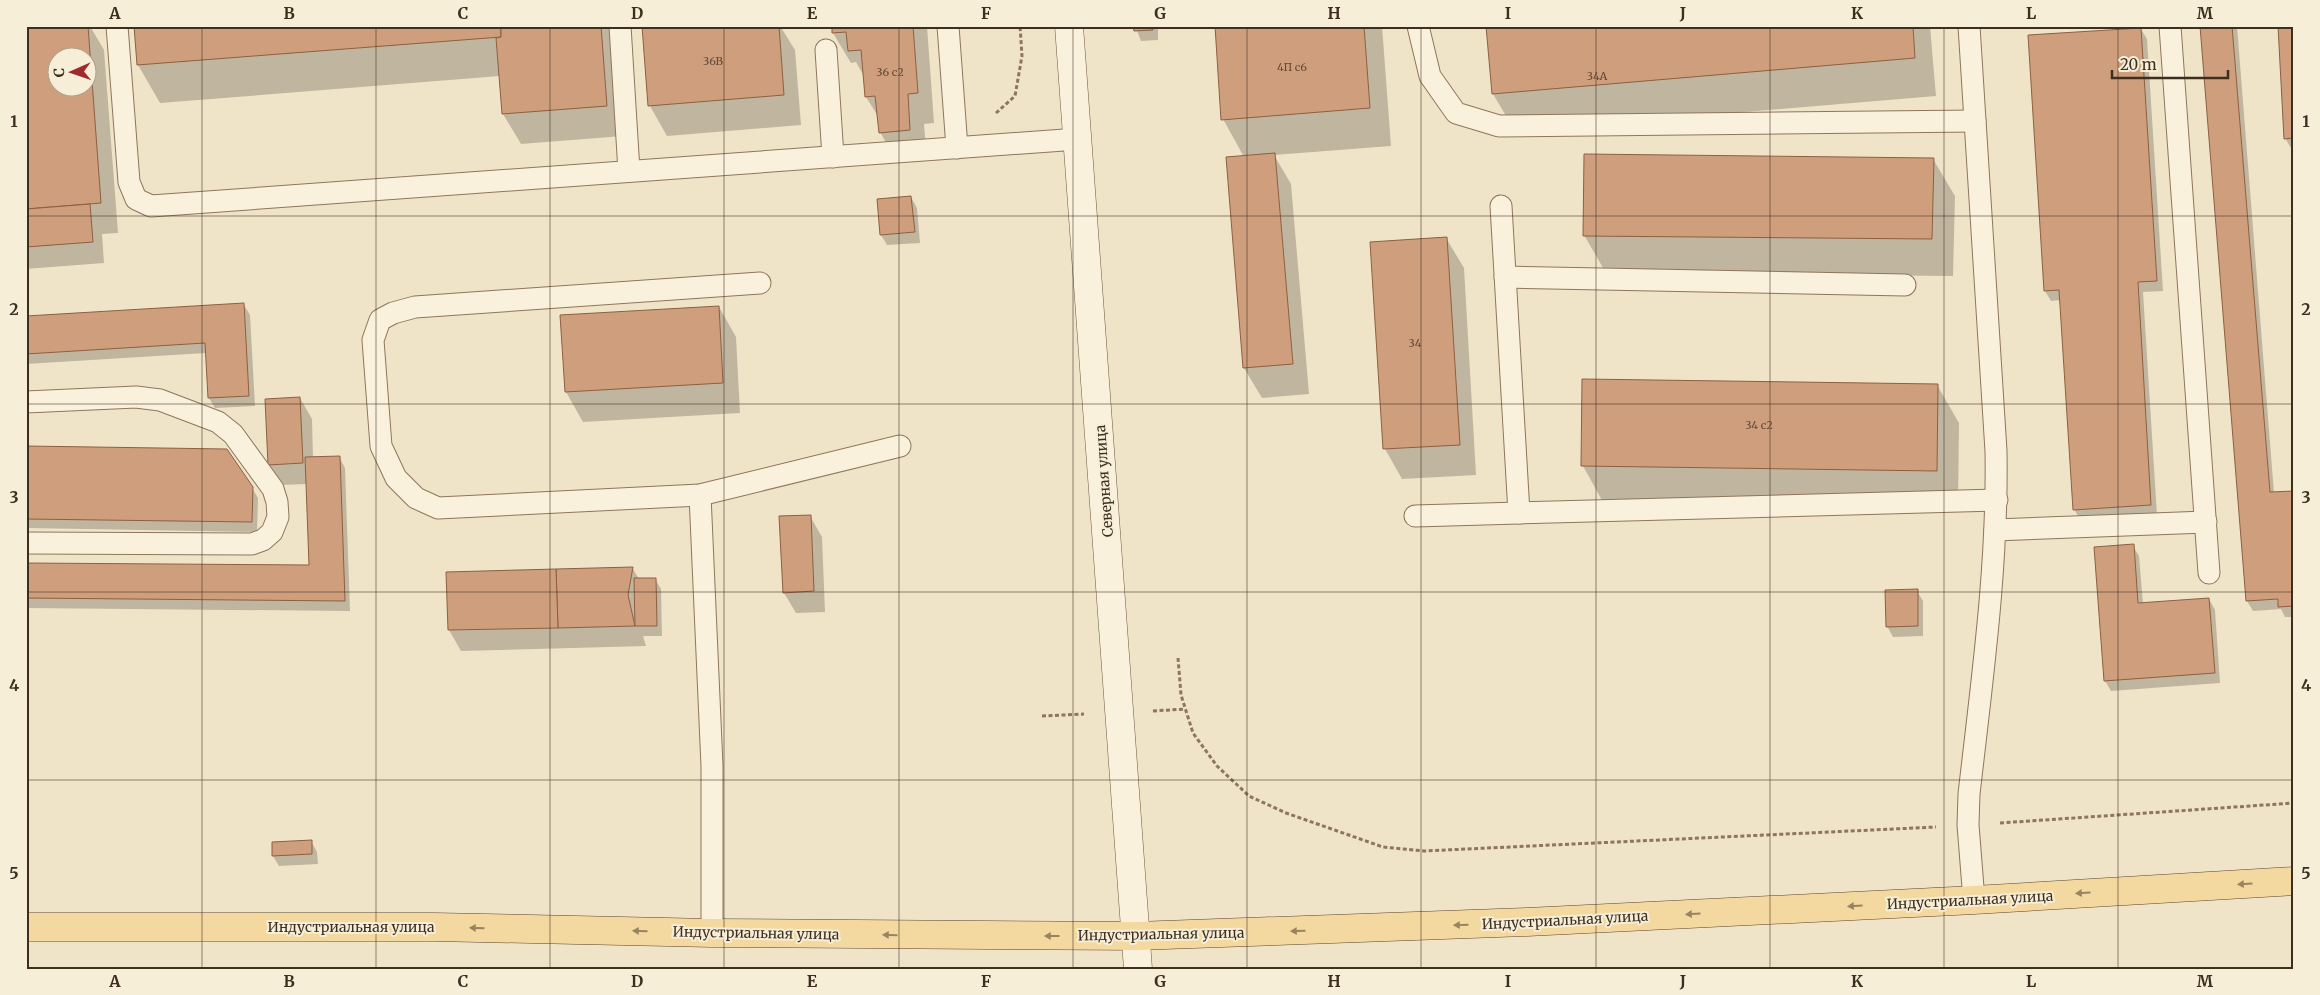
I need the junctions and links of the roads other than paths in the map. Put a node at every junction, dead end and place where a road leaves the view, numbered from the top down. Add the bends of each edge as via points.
1 (117, 26) edge
2 (620, 26) edge
3 (948, 26) edge
4 (1069, 26) edge
5 (1418, 26) edge
6 (1968, 26) edge
7 (2170, 26) edge
8 (826, 50) dead end
9 (1975, 121) junction
10 (1078, 139) junction
11 (957, 148) junction
12 (833, 157) junction
13 (629, 171) junction
14 (1501, 206) dead end
15 (1505, 278) junction
16 (760, 283) dead end
17 (1905, 285) dead end
18 (26, 402) edge
19 (900, 446) dead end
20 (700, 495) junction
21 (1997, 500) junction
22 (1519, 513) junction
23 (1415, 516) dead end
24 (2206, 522) junction
25 (1995, 530) junction
26 (26, 542) edge
27 (2209, 573) dead end
28 (2294, 881) edge
29 (1974, 900) junction
30 (26, 927) edge
31 (712, 933) junction
32 (1136, 936) junction
33 (1138, 969) edge

1 - 13 lane via 129,182 136,198 151,206
2 - 13 lane
3 - 11 lane
4 - 10 main road, Северная улица
5 - 9 lane via 1430,76 1456,113 1499,126
6 - 9 lane
7 - 24 lane
8 - 12 lane
9 - 21 lane
10 - 11 lane
10 - 32 main road, Северная улица
11 - 12 lane
12 - 13 lane
14 - 15 lane
15 - 17 lane
15 - 22 lane
16 - 20 lane via 415,307 380,320 372,340 382,446 396,478 416,498 438,508
18 - 26 lane via 152,399 218,422 232,434 273,489 278,517 272,532 252,544
19 - 20 lane
20 - 31 lane via 712,766
21 - 22 lane
21 - 25 lane
22 - 23 lane
24 - 25 lane
24 - 27 lane
25 - 29 lane via 1969,794
28 -> 29 main road, Индустриальная улица
29 -> 32 main road, Индустриальная улица via 1527,922
31 -> 30 main road, Индустриальная улица via 435,927
32 -> 31 main road, Индустриальная улица
32 - 33 main road, Северная улица

